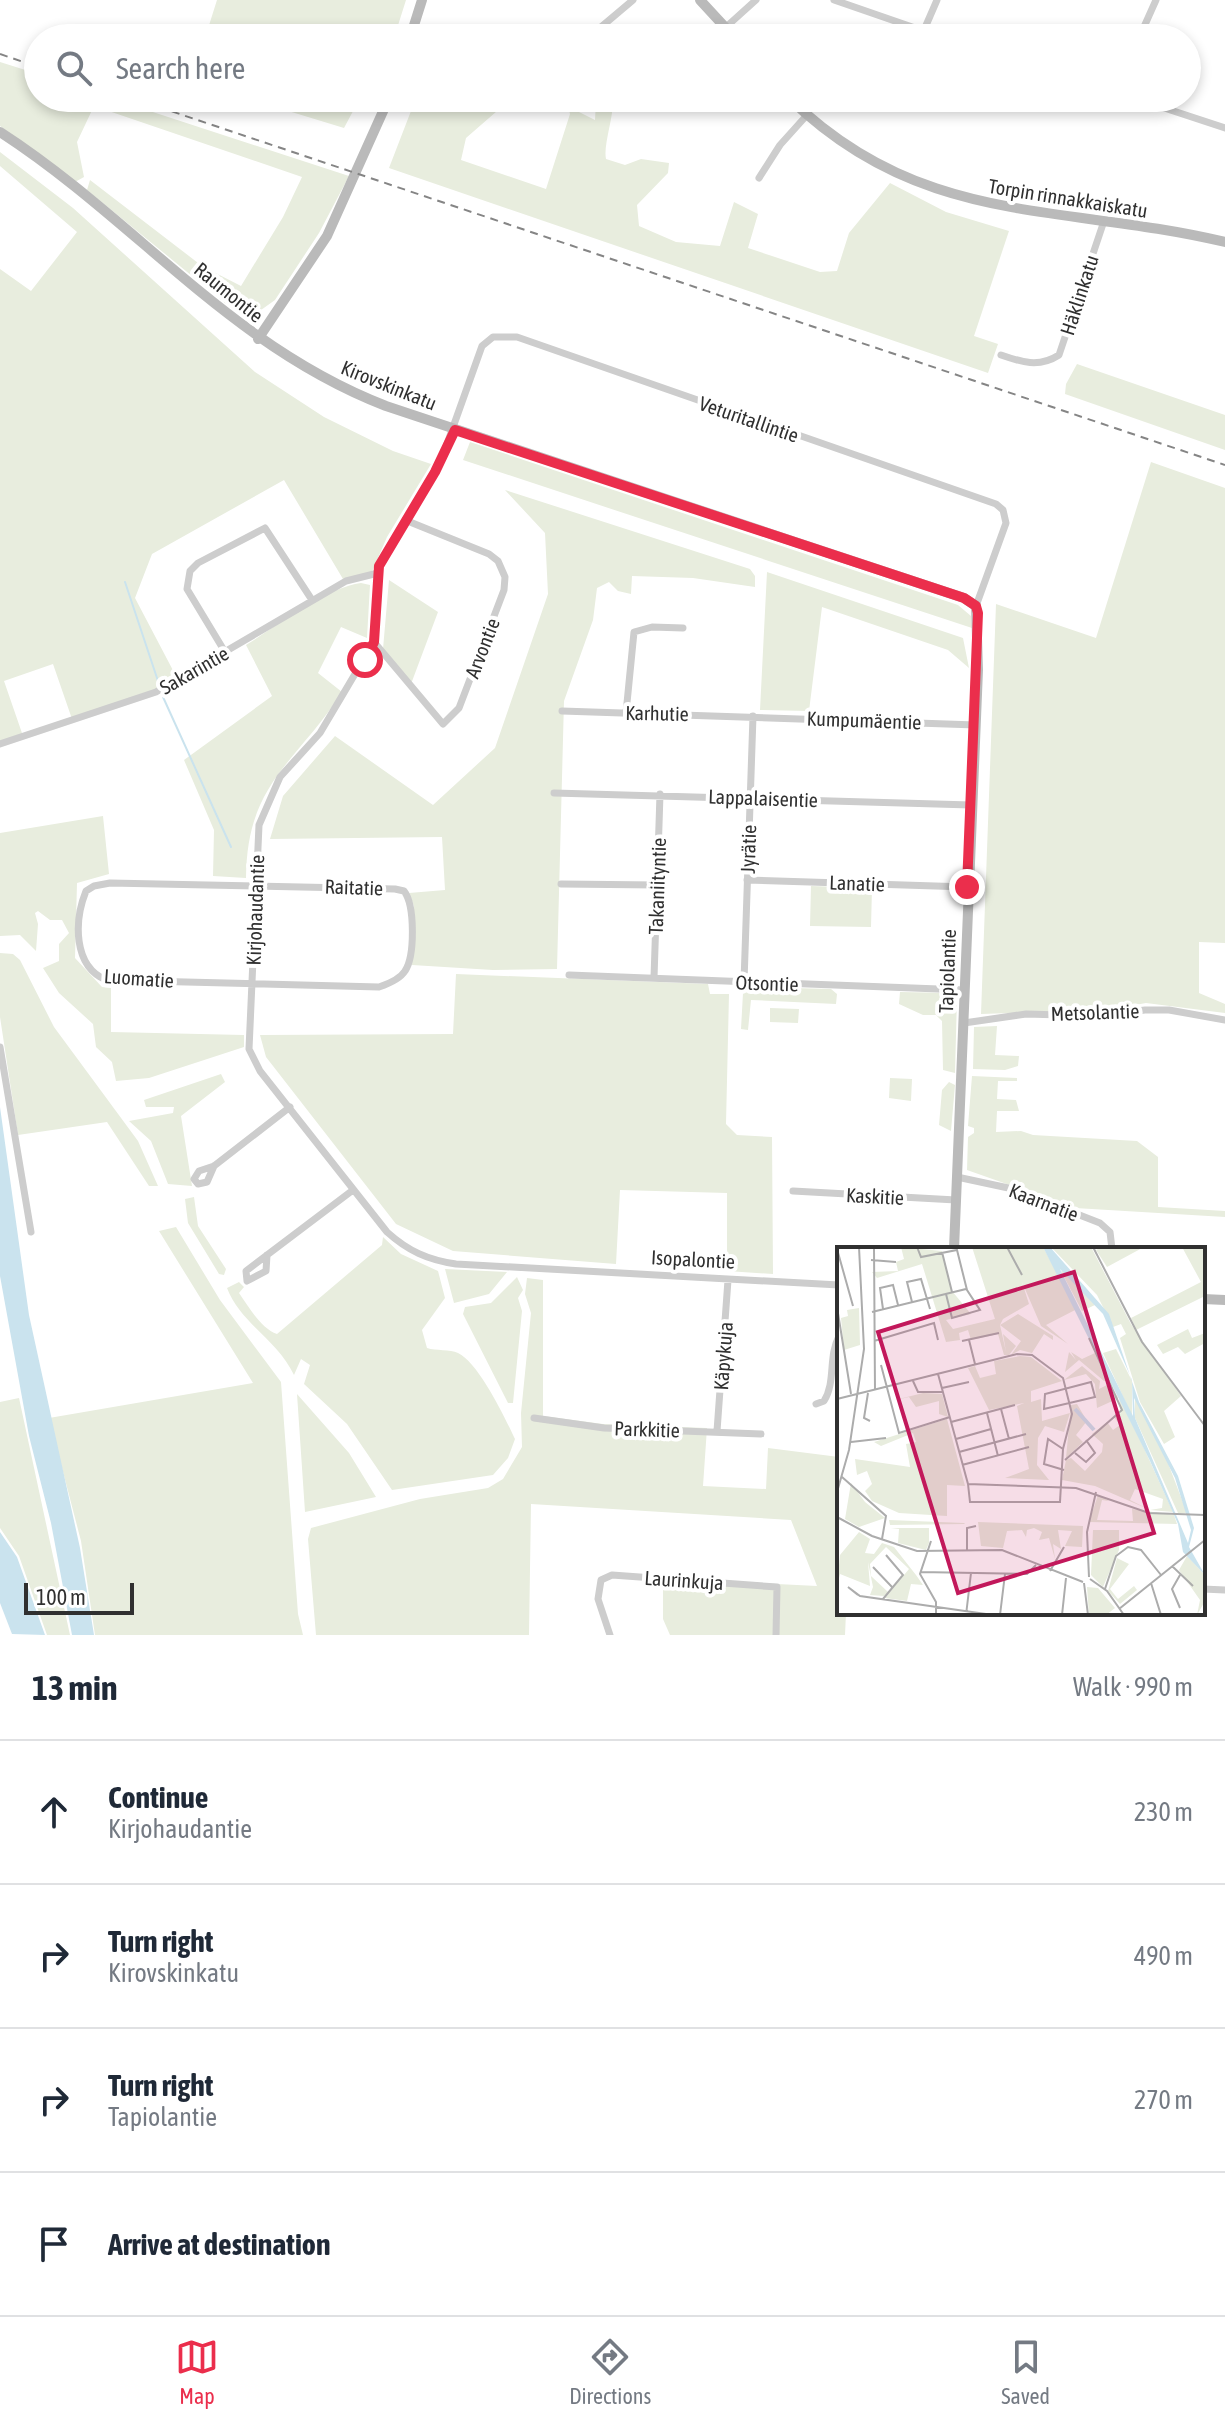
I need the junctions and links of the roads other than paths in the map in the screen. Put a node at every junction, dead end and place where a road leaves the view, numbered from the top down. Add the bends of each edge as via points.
1 (422, 0) edge
2 (633, 0) edge
3 (700, 0) edge
4 (756, 0) edge
5 (834, 0) edge
6 (937, 0) edge
7 (1156, 0) edge
8 (414, 24) edge
9 (605, 24) edge
10 (723, 24) edge
11 (729, 24) edge
12 (906, 24) edge
13 (927, 24) edge
14 (1145, 24) edge
15 (383, 112) edge
16 (804, 112) edge
17 (1176, 112) edge
18 (807, 115) junction
19 (1225, 128) edge
20 (0, 132) edge
21 (759, 178) dead end
22 (1104, 221) junction
23 (1225, 242) edge
24 (258, 339) junction
25 (1001, 355) dead end
26 (455, 430) junction
27 (405, 520) junction
28 (378, 573) junction
29 (312, 600) junction
30 (973, 604) junction
31 (683, 628) dead end
32 (374, 642) junction
33 (225, 652) junction
34 (562, 711) dead end
35 (626, 713) junction
36 (753, 716) junction
37 (976, 725) junction
38 (0, 744) edge
39 (554, 793) dead end
40 (660, 794) junction
41 (750, 799) junction
42 (971, 805) junction
43 (747, 880) junction
44 (255, 883) junction
45 (561, 884) dead end
46 (657, 885) junction
47 (967, 887) junction
48 (569, 975) dead end
49 (654, 978) junction
50 (252, 981) junction
51 (744, 982) junction
52 (965, 990) junction
53 (1225, 1020) edge
54 (964, 1023) junction
55 (0, 1047) edge
56 (290, 1107) junction
57 (214, 1166) dead end
58 (957, 1177) junction
59 (353, 1190) junction
60 (793, 1191) dead end
61 (956, 1200) junction
62 (31, 1232) dead end
63 (954, 1247) edge
64 (1112, 1247) edge
65 (267, 1255) dead end
66 (544, 1268) joint
67 (728, 1280) junction
68 (837, 1285) edge
69 (1205, 1299) edge
70 (1225, 1300) edge
71 (837, 1340) edge
72 (816, 1404) dead end
73 (534, 1418) dead end
74 (717, 1431) junction
75 (761, 1434) dead end
76 (1205, 1589) edge
77 (1225, 1590) edge
78 (610, 1635) edge
79 (776, 1635) edge

1 - 8 street
2 - 9 street
3 - 10 street
4 - 11 street
5 - 12 street
6 - 13 street
7 - 14 street
15 - 24 street, Raumontie via 327,236
16 - 18 street, Torpin rinnakkaiskatu
17 - 19 street
18 - 21 street
18 - 22 street, Torpin rinnakkaiskatu via 896,173 945,193 998,207
20 - 24 street, Raumontie
22 - 23 street, Torpin rinnakkaiskatu
22 - 25 street, Häklinkatu via 1059,355 1029,364
24 - 26 street, Kirovskinkatu via 366,399
26 - 27 street, Kirjohaudantie
26 - 30 street, Kirovskinkatu
26 - 30 street, Veturitallintie via 482,346 493,337 517,337 996,504 1006,523
27 - 28 street, Kirjohaudantie
27 - 32 street, Arvontie via 489,554 502,569 504,590 459,708 443,724
28 - 29 street, Sakarintie via 346,581
28 - 32 street, Kirjohaudantie
29 - 33 street, Sakarintie
29 - 33 street via 265,528 198,563 190,571 187,589
30 - 37 street, Tapiolantie
31 - 35 street via 634,632
32 - 44 street, Kirjohaudantie via 320,733 269,797 259,825
33 - 38 street, Sakarintie via 156,692
34 - 35 street, Karhutie
35 - 36 street, Karhutie
36 - 37 street, Kumpumäentie
36 - 41 street, Jyrätie
37 - 42 street, Tapiolantie
39 - 40 street, Lappalaisentie
40 - 41 street, Lappalaisentie
40 - 46 street, Takaniityntie
41 - 42 street, Lappalaisentie
41 - 43 street, Jyrätie
42 - 47 street, Tapiolantie
43 - 47 street, Lanatie
43 - 51 street, Jyrätie
44 - 50 street, Kirjohaudantie
44 - 50 street, Raitatie via 395,889 404,891 412,906 406,970 389,984
44 - 50 street, Luomatie via 94,886 82,900 79,948 88,969 106,980
45 - 46 street
46 - 49 street, Takaniityntie
47 - 52 street, Tapiolantie
48 - 49 street, Otsontie
49 - 51 street, Otsontie
50 - 56 street, Kirjohaudantie via 249,1049
51 - 52 street, Otsontie
52 - 54 street, Tapiolantie
53 - 54 street, Metsolantie via 1145,1010 1097,1016 1026,1014
54 - 58 street, Tapiolantie
55 - 62 street
56 - 57 street
56 - 59 street, Kirjohaudantie
58 - 61 street, Tapiolantie
58 - 64 street, Kaarnatie via 1013,1189 1100,1223 1110,1232
59 - 65 street
59 - 66 street, Kirjohaudantie via 387,1232 414,1253 456,1264
60 - 61 street, Kaskitie
61 - 63 street, Tapiolantie
66 - 67 street, Isopalontie
67 - 68 street, Isopalontie
67 - 74 street, Käpykuja
69 - 70 street
71 - 72 street via 830,1393
73 - 74 street, Parkkitie via 587,1426
74 - 75 street, Parkkitie
76 - 77 street
78 - 79 street, Laurinkuja via 598,1599 601,1580 612,1575 777,1587

